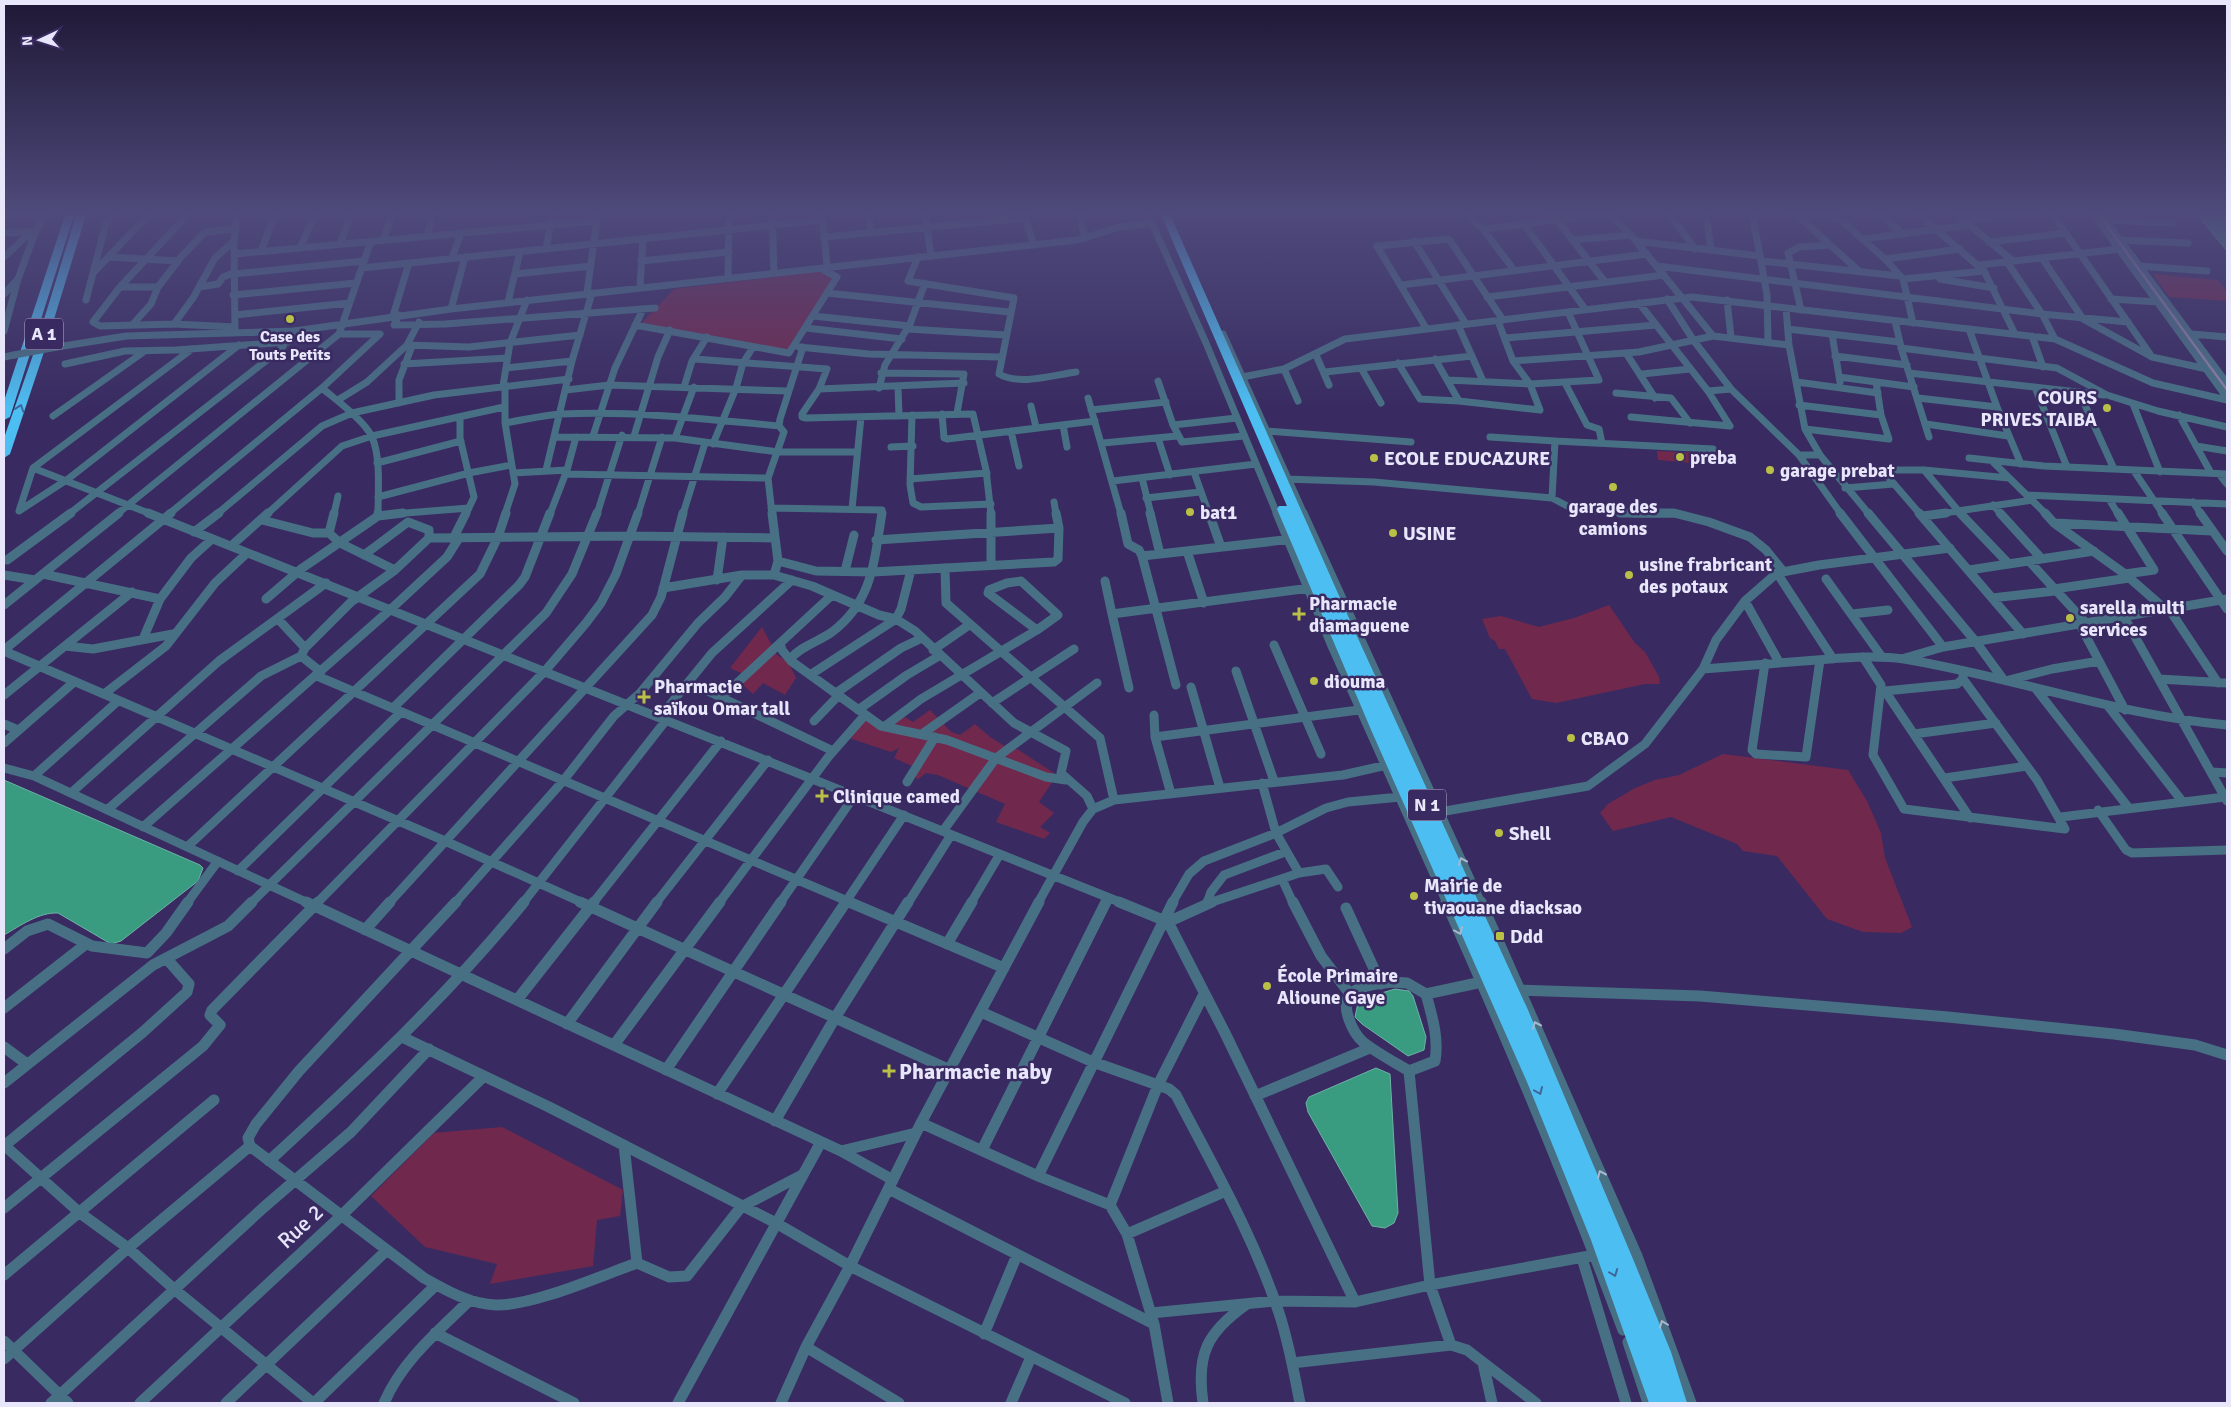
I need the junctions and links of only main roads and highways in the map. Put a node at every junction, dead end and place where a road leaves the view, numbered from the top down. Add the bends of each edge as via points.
1 (50, 278) edge
2 (62, 278) edge
3 (1179, 278) edge
4 (1194, 278) edge
5 (4, 417) edge
6 (4, 454) edge
7 (1400, 762) junction
8 (1609, 1256) junction
9 (1659, 1403) edge
10 (1677, 1403) edge

1 - 5 highway, A 1
6 -> 2 highway, A 1
3 - 7 highway, N 1 via 1365,709
4 - 7 highway, N 1 via 1380,694
7 -> 8 highway, N 1
8 -> 7 highway, N 1 via 1516,990 1435,813
8 -> 9 highway, N 1
10 -> 8 highway, N 1 via 1667,1351

